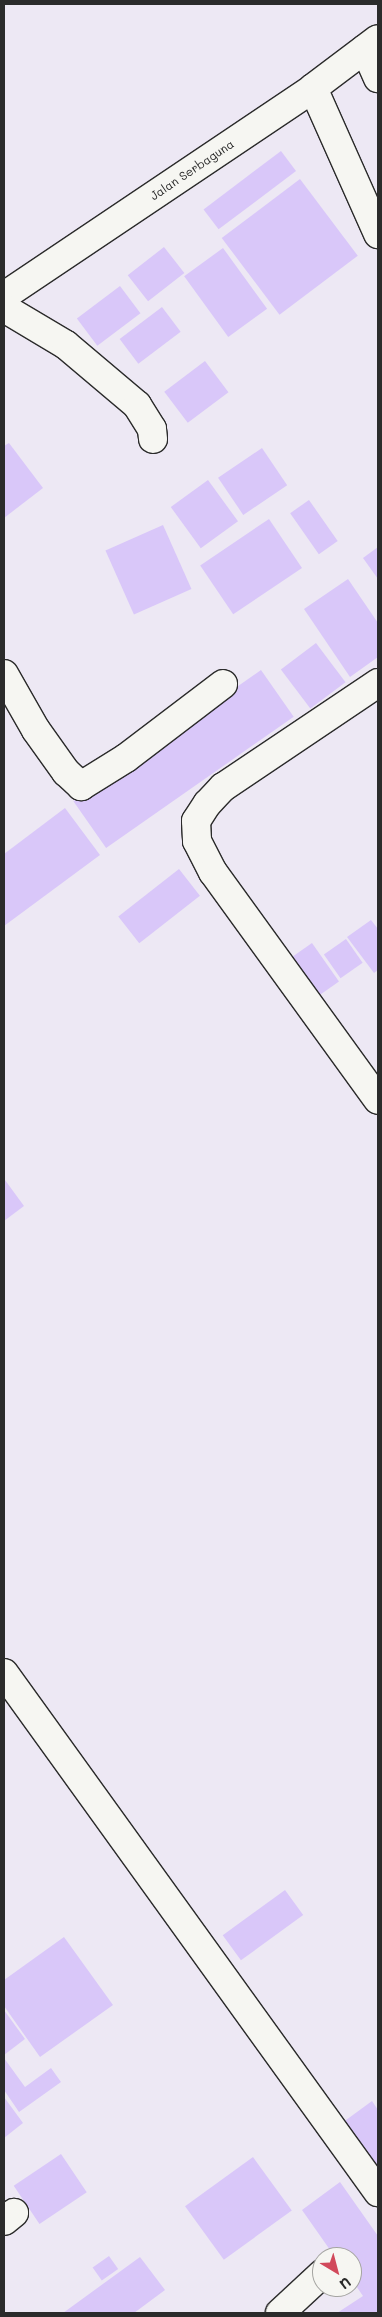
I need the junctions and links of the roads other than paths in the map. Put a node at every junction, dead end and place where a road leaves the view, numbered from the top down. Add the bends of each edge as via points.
1 (372, 44) edge
2 (378, 78) edge
3 (313, 88) junction
4 (378, 234) edge
5 (4, 296) edge
6 (4, 308) edge
7 (153, 439) dead end
8 (4, 674) edge
9 (378, 683) edge
10 (222, 684) dead end
11 (378, 1100) edge
12 (4, 1673) edge
13 (378, 2192) edge
14 (312, 2283) edge
15 (280, 2313) edge

1 - 2 street
1 - 3 street, Jalan Serbaguna
3 - 4 street
3 - 5 street, Jalan Serbaguna
6 - 7 street via 66,345 137,405 152,429
8 - 10 street via 36,730 66,772 81,786 126,758
9 - 11 street via 223,787 196,821 197,841 214,872
12 - 13 street
14 - 15 street

